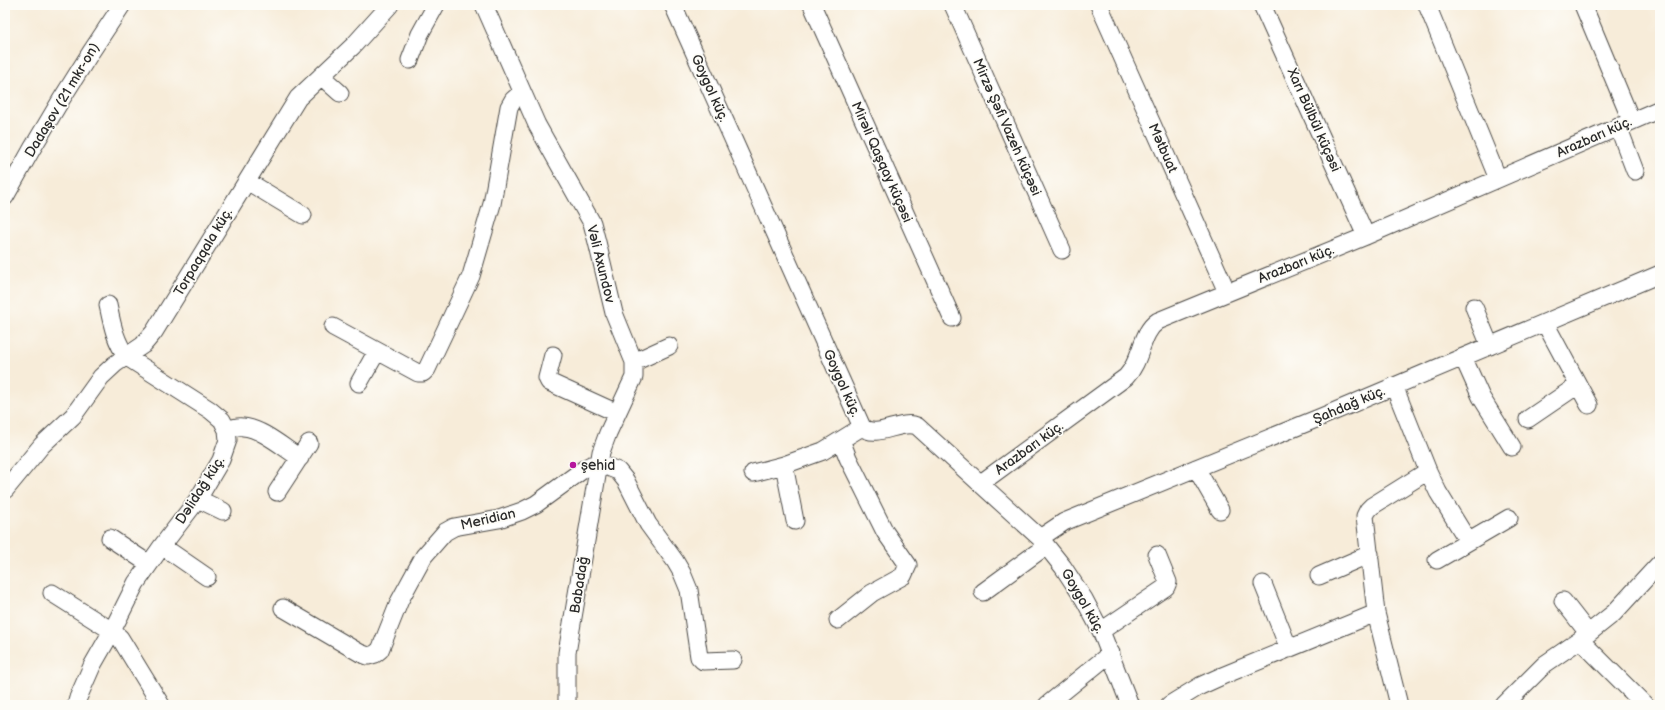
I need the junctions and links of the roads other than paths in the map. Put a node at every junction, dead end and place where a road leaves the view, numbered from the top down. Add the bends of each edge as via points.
1 (122, 5) edge
2 (390, 5) edge
3 (436, 5) edge
4 (484, 5) edge
5 (673, 5) edge
6 (812, 5) edge
7 (953, 5) edge
8 (1099, 5) edge
9 (1262, 5) edge
10 (1427, 5) edge
11 (1584, 5) edge
12 (410, 60) dead end
13 (321, 76) junction
14 (340, 93) dead end
15 (521, 93) junction
16 (1660, 109) edge
17 (1624, 124) junction
18 (1635, 171) dead end
19 (1498, 179) junction
20 (247, 181) junction
21 (5, 197) edge
22 (302, 215) dead end
23 (1366, 236) junction
24 (1062, 250) dead end
25 (1660, 274) edge
26 (1227, 292) junction
27 (108, 306) dead end
28 (1474, 307) dead end
29 (952, 318) dead end
30 (1545, 323) junction
31 (333, 327) dead end
32 (669, 346) dead end
33 (1490, 346) junction
34 (377, 351) junction
35 (553, 355) dead end
36 (127, 357) junction
37 (1463, 357) junction
38 (634, 362) junction
39 (360, 383) dead end
40 (1578, 385) junction
41 (1394, 386) junction
42 (1589, 405) dead end
43 (618, 413) junction
44 (1528, 419) dead end
45 (862, 427) junction
46 (228, 430) junction
47 (841, 440) junction
48 (309, 443) dead end
49 (1512, 447) dead end
50 (300, 458) junction
51 (599, 465) junction
52 (784, 465) junction
53 (1196, 468) junction
54 (1428, 471) junction
55 (753, 473) dead end
56 (981, 483) junction
57 (5, 490) edge
58 (277, 492) dead end
59 (198, 499) junction
60 (1220, 510) dead end
61 (223, 511) dead end
62 (1509, 518) dead end
63 (795, 522) dead end
64 (110, 538) dead end
65 (1468, 541) junction
66 (1043, 542) junction
67 (162, 546) junction
68 (1370, 554) junction
69 (1157, 555) dead end
70 (1437, 560) dead end
71 (1660, 563) edge
72 (148, 564) junction
73 (1319, 576) dead end
74 (207, 577) dead end
75 (1263, 584) dead end
76 (52, 592) dead end
77 (983, 592) dead end
78 (1563, 601) dead end
79 (283, 608) dead end
80 (1376, 613) junction
81 (838, 620) dead end
82 (112, 631) junction
83 (1101, 631) junction
84 (1584, 637) junction
85 (1289, 649) junction
86 (1110, 653) junction
87 (733, 660) dead end
88 (76, 705) edge
89 (161, 705) edge
90 (567, 705) edge
91 (1047, 705) edge
92 (1130, 705) edge
93 (1169, 705) edge
94 (1399, 705) edge
95 (1504, 705) edge
96 (1645, 705) edge

1 - 21 street, Dadaşov (21 mkr-on) via 40,135
2 - 13 street, Torpaqqala küç.
3 - 12 street via 420,34
4 - 15 street, Vəli Axundov
5 - 45 street, Goygol küç.
6 - 29 street, Mirəli Qaşqay küçəsi
7 - 24 street, Mirzə Şəfi Vazeh küçəsi
8 - 26 street, Mətbuat
9 - 23 street, Xarı Bülbül küçəsi
10 - 19 street
11 - 17 street
13 - 14 street
13 - 20 street, Torpaqqala küç. via 298,98
15 - 34 street via 509,107 492,204 471,276 427,369 418,373
15 - 38 street, Vəli Axundov via 544,140 592,223 614,313
16 - 17 street, Arazbarı küç.
17 - 18 street
17 - 19 street, Arazbarı küç.
19 - 23 street, Arazbarı küç.
20 - 22 street
20 - 36 street, Torpaqqala küç. via 154,332
23 - 26 street, Arazbarı küç.
25 - 30 street, Şahdağ küç.
26 - 56 street, Arazbarı küç. via 1152,325 1136,363 1126,377
27 - 36 street via 113,330
28 - 33 street
30 - 33 street, Şahdağ küç.
30 - 40 street
31 - 34 street
32 - 38 street
33 - 37 street, Şahdağ küç.
34 - 39 street
35 - 43 street via 547,378 549,382
36 - 46 street via 210,410 222,420
36 - 57 street, Torpaqqala küç. via 101,377 73,416 42,445
37 - 41 street, Şahdağ küç.
37 - 49 street via 1481,397
38 - 43 street, Vəli Axundov via 634,376
40 - 42 street
40 - 44 street
41 - 53 street, Şahdağ küç.
41 - 54 street
43 - 51 street, Vəli Axundov via 604,441
45 - 47 street
45 - 56 street, Goygol küç. via 872,432 906,424 917,426
46 - 50 street via 241,426 248,428
46 - 59 street, Dəlidağ küç. via 228,440 221,460
47 - 52 street via 823,451
47 - 81 street via 885,532 908,565 903,576 872,593
48 - 50 street
50 - 58 street
51 - 79 street, Meridian via 591,465 584,469 536,504 522,511 499,519 454,527 445,532 424,556 400,600 384,643 376,654 368,656 360,653
51 - 87 street via 615,469 626,480 648,524 682,573 689,590 699,658 703,661
51 - 90 street, Babadağ via 567,653
52 - 55 street
52 - 63 street
53 - 60 street
53 - 66 street, Şahdağ küç. via 1064,522
54 - 65 street
54 - 68 street via 1368,510 1365,516
56 - 66 street, Goygol küç.
59 - 61 street
59 - 67 street, Dəlidağ küç.
62 - 65 street
64 - 72 street
65 - 70 street
66 - 77 street, Şahdağ küç.
66 - 83 street, Goygol küç. via 1084,599
67 - 72 street, Dəlidağ küç.
67 - 74 street
68 - 73 street
68 - 80 street
69 - 83 street via 1168,582 1166,587
71 - 84 street via 1614,613
72 - 82 street, Dəlidağ küç.
75 - 85 street
76 - 82 street
78 - 84 street
80 - 85 street
80 - 94 street
82 - 88 street, Dəlidağ küç. via 92,666
82 - 89 street via 128,650
83 - 86 street, Goygol küç.
84 - 95 street via 1545,664
84 - 96 street
85 - 93 street via 1222,676
86 - 91 street
86 - 92 street, Goygol küç.

